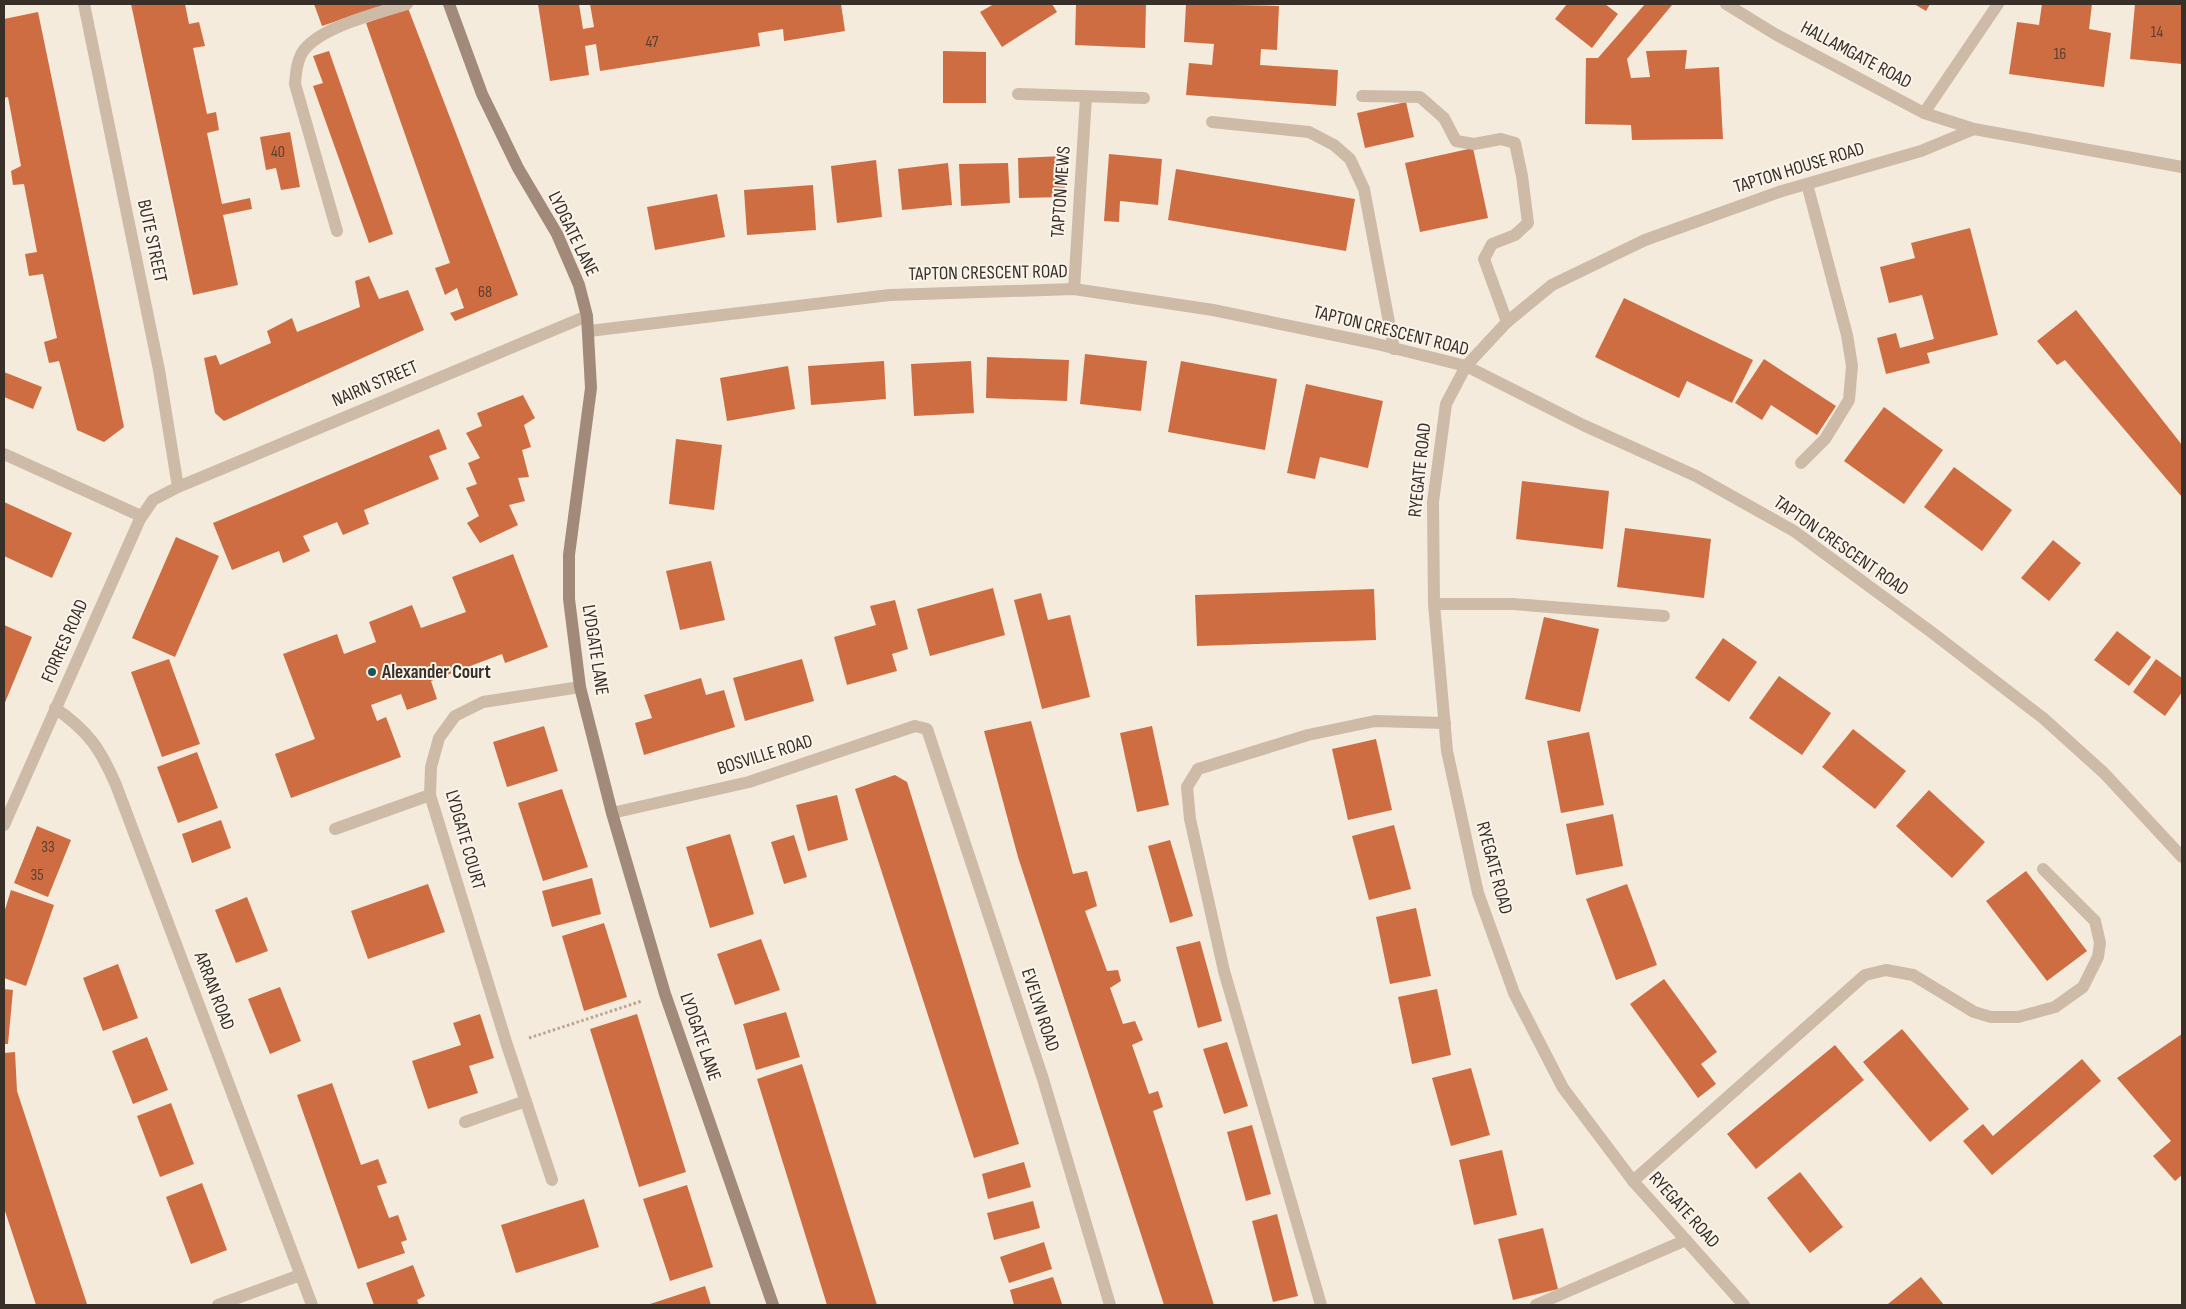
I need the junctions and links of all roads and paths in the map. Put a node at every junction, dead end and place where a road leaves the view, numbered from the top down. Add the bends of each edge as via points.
1 (84, 4) edge
2 (407, 4) edge
3 (448, 4) edge
4 (1726, 4) edge
5 (1998, 4) edge
6 (1018, 94) dead end
7 (1362, 96) dead end
8 (1086, 97) junction
9 (1144, 98) dead end
10 (1924, 113) junction
11 (1212, 122) dead end
12 (1974, 128) junction
13 (2182, 167) edge
14 (1807, 184) junction
15 (337, 231) dead end
16 (1074, 289) junction
17 (587, 316) junction
18 (1507, 322) junction
19 (589, 331) junction
20 (1394, 349) junction
21 (1466, 366) junction
22 (4, 454) edge
23 (1801, 463) dead end
24 (178, 487) junction
25 (142, 516) junction
26 (1434, 604) junction
27 (1664, 616) dead end
28 (580, 687) junction
29 (55, 708) junction
30 (1445, 723) junction
31 (927, 729) joint
32 (430, 795) junction
33 (612, 813) junction
34 (4, 825) edge
35 (335, 829) dead end
36 (2182, 857) edge
37 (2042, 869) dead end
38 (665, 994) junction
39 (507, 1045) junction
40 (526, 1101) junction
41 (464, 1122) dead end
42 (552, 1180) dead end
43 (1633, 1181) junction
44 (1686, 1240) junction
45 (300, 1275) junction
46 (218, 1305) edge
47 (312, 1305) edge
48 (773, 1305) edge
49 (1110, 1305) edge
50 (1321, 1305) edge
51 (1536, 1305) edge
52 (1744, 1305) edge

1 - 24 street, BUTE STREET via 159,370
2 - 15 street via 351,22 316,39 303,51 297,67 295,84
3 - 17 street, LYDGATE LANE via 482,94 518,168 556,234 579,285
4 - 10 street, HALLAMGATE ROAD via 1775,34
5 - 10 street
6 - 8 street
7 - 18 street via 1420,97 1444,118 1456,141 1474,144 1501,139 1515,143 1528,223 1515,235 1492,244 1484,259
8 - 9 street
8 - 16 street, TAPTON MEWS
10 - 12 street, HALLAMGATE ROAD
11 - 20 street via 1308,132 1334,145 1350,159 1364,189
12 - 13 street
12 - 14 street, TAPTON HOUSE ROAD via 1921,151
14 - 18 street, TAPTON HOUSE ROAD via 1645,240 1552,285
14 - 23 street via 1847,335 1852,366 1849,400 1824,439
16 - 19 street, TAPTON CRESCENT ROAD via 890,295
16 - 20 street, TAPTON CRESCENT ROAD via 1213,310
17 - 19 street, LYDGATE LANE
17 - 24 street, NAIRN STREET
18 - 21 street, TAPTON HOUSE ROAD
19 - 28 street, LYDGATE LANE via 591,388 569,554 569,599
20 - 21 street, TAPTON CRESCENT ROAD
21 - 26 street, RYEGATE ROAD via 1446,404 1433,502
21 - 36 street, TAPTON CRESCENT ROAD via 1583,425 1696,476 1794,532 2042,718 2104,772
22 - 25 street
24 - 25 street, FORRES ROAD via 153,500
25 - 29 street, FORRES ROAD
26 - 27 street via 1513,604
26 - 30 street, RYEGATE ROAD
28 - 32 street, LYDGATE COURT via 483,702 455,716 439,738 431,767
28 - 33 street, LYDGATE LANE
29 - 34 street, FORRES ROAD
29 - 45 street, ARRAN ROAD via 86,732 109,769
30 - 43 street, RYEGATE ROAD via 1447,751 1478,893 1514,993 1563,1088
30 - 50 street via 1375,721 1308,735 1198,769 1187,787 1190,819 1224,970
31 - 33 street, BOSVILLE ROAD via 915,726 749,782
31 - 49 street, EVELYN ROAD via 1043,1079
32 - 35 street
32 - 39 street, LYDGATE COURT
33 - 38 street, LYDGATE LANE
37 - 43 street via 2095,921 2100,943 2098,957 2083,987 2055,1007 2018,1017 1991,1017 1974,1012 1913,975 1886,970 1865,975
38 - 39 path
38 - 48 street, LYDGATE LANE
39 - 40 street, LYDGATE COURT
40 - 41 street
40 - 42 street, LYDGATE COURT
43 - 44 street, RYEGATE ROAD
44 - 51 street
44 - 52 street, RYEGATE ROAD
45 - 46 street
45 - 47 street, ARRAN ROAD

